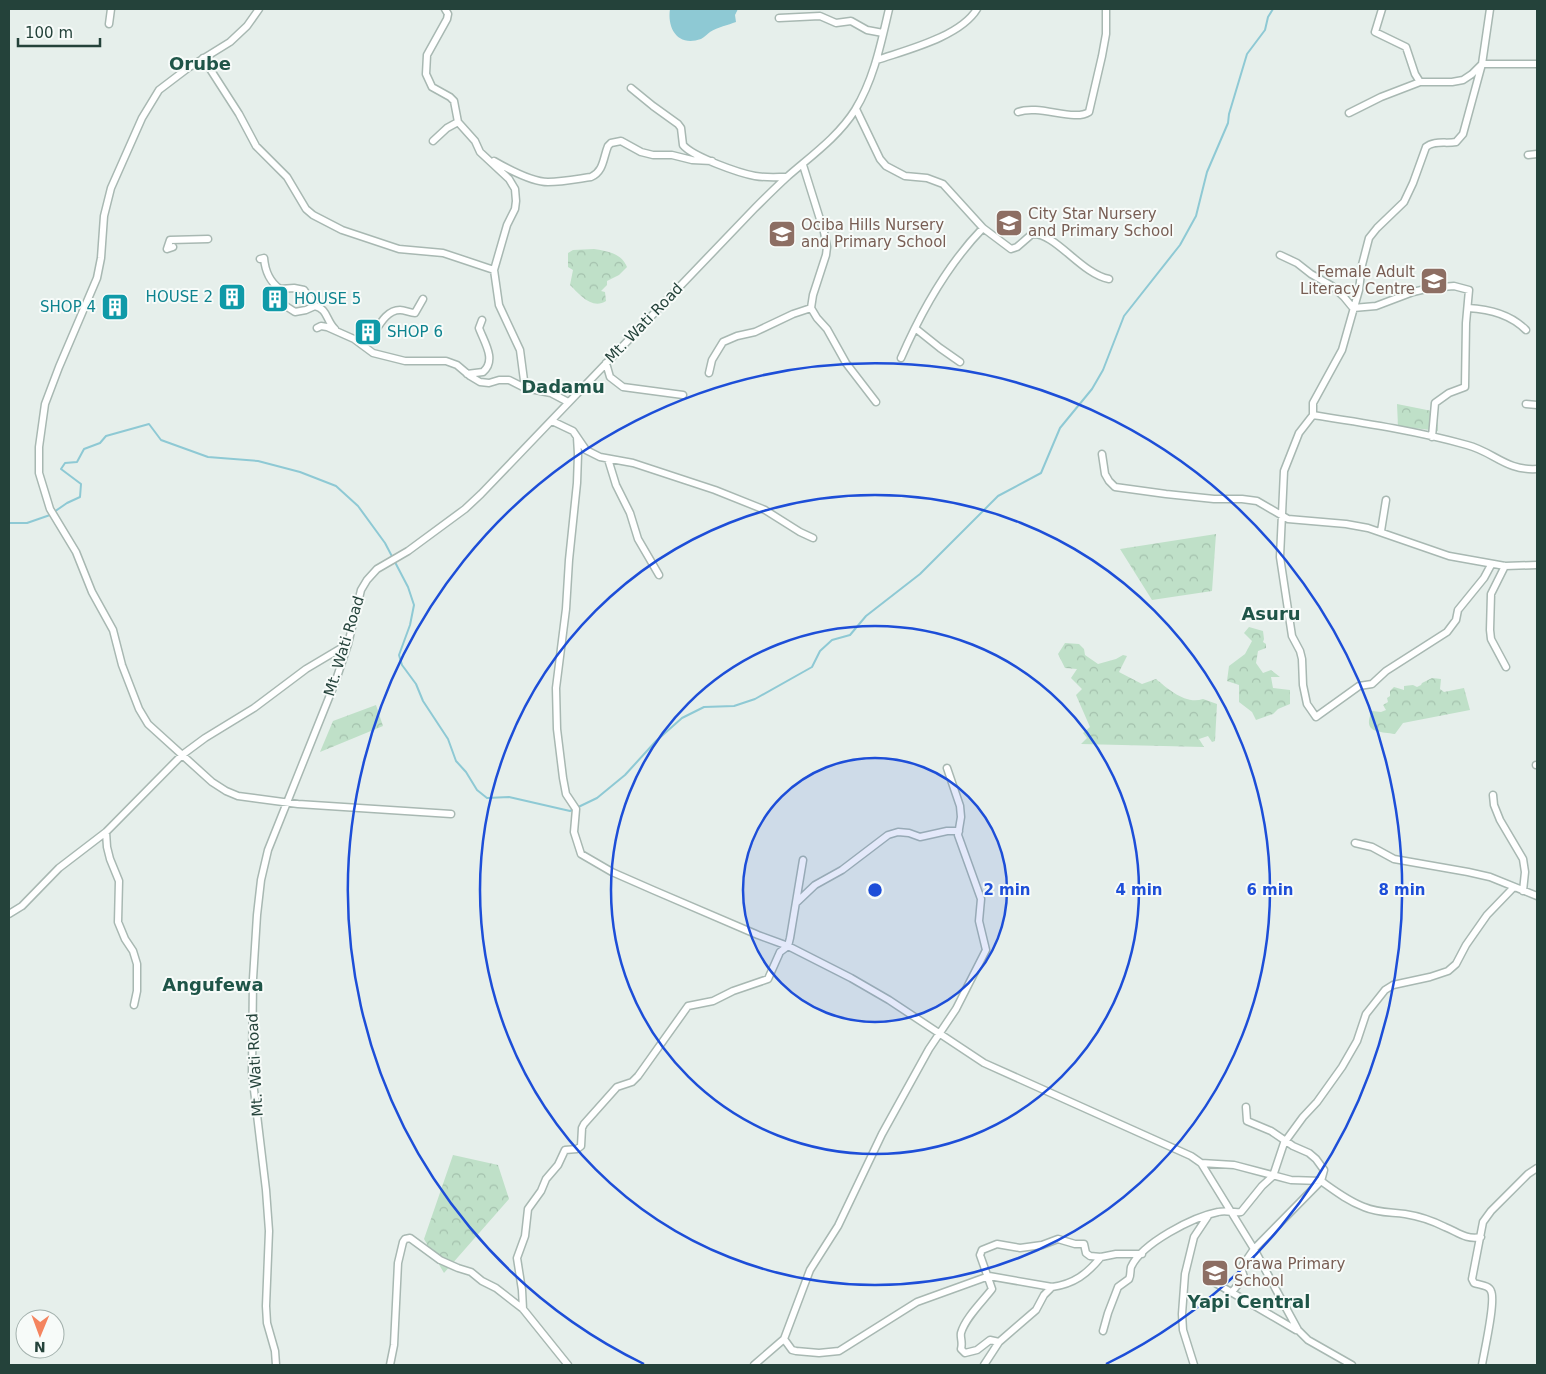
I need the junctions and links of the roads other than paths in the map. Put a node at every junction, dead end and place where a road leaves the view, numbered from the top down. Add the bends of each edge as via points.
1 (111, 9) edge
2 (258, 9) edge
3 (445, 9) edge
4 (889, 9) edge
5 (977, 9) edge
6 (1106, 9) edge
7 (1382, 9) edge
8 (1490, 9) edge
9 (779, 18) dead end
10 (109, 24) dead end
11 (883, 33) junction
12 (203, 58) junction
13 (877, 60) junction
14 (1482, 64) junction
15 (1537, 64) edge
16 (1420, 82) junction
17 (631, 88) dead end
18 (856, 109) junction
19 (1018, 112) dead end
20 (1349, 113) dead end
21 (458, 122) junction
22 (434, 140) dead end
23 (1537, 154) edge
24 (1528, 155) dead end
25 (484, 156) junction
26 (712, 161) junction
27 (803, 165) junction
28 (787, 177) junction
29 (983, 228) junction
30 (208, 239) dead end
31 (173, 248) dead end
32 (1280, 255) dead end
33 (260, 259) dead end
34 (494, 270) junction
35 (1109, 279) dead end
36 (423, 299) dead end
37 (281, 303) dead end
38 (315, 306) junction
39 (811, 308) junction
40 (1353, 308) junction
41 (1468, 308) junction
42 (482, 320) dead end
43 (317, 328) dead end
44 (915, 328) junction
45 (1526, 330) dead end
46 (365, 331) dead end
47 (355, 338) junction
48 (901, 358) dead end
49 (960, 362) dead end
50 (606, 363) junction
51 (710, 373) dead end
52 (467, 374) junction
53 (525, 388) junction
54 (683, 395) dead end
55 (568, 402) junction
56 (876, 402) dead end
57 (1526, 404) dead end
58 (1537, 405) edge
59 (1313, 415) junction
60 (552, 421) junction
61 (577, 437) junction
62 (1432, 437) junction
63 (1102, 454) dead end
64 (608, 459) junction
65 (1537, 469) edge
66 (1386, 500) dead end
67 (1281, 516) junction
68 (1381, 531) junction
69 (814, 538) dead end
70 (1491, 565) junction
71 (1537, 565) edge
72 (1505, 566) junction
73 (659, 576) dead end
74 (348, 644) junction
75 (1506, 667) dead end
76 (182, 755) junction
77 (947, 768) dead end
78 (1493, 795) dead end
79 (288, 802) junction
80 (451, 814) dead end
81 (959, 831) junction
82 (106, 832) junction
83 (1355, 843) dead end
84 (803, 860) dead end
85 (1513, 888) junction
86 (1523, 891) junction
87 (1537, 896) edge
88 (796, 903) junction
89 (9, 914) edge
90 (788, 946) junction
91 (134, 1005) dead end
92 (940, 1034) junction
93 (1246, 1107) dead end
94 (1285, 1141) junction
95 (1201, 1163) junction
96 (1537, 1168) edge
97 (1273, 1176) junction
98 (1321, 1181) junction
99 (1232, 1212) junction
100 (1209, 1214) junction
101 (1480, 1237) junction
102 (1254, 1249) junction
103 (1142, 1254) junction
104 (1101, 1257) junction
105 (989, 1276) junction
106 (1212, 1281) dead end
107 (1052, 1287) junction
108 (1232, 1292) junction
109 (523, 1309) junction
110 (1298, 1330) junction
111 (1103, 1331) dead end
112 (784, 1339) junction
113 (999, 1342) junction
114 (276, 1365) edge
115 (390, 1365) edge
116 (568, 1365) edge
117 (754, 1365) edge
118 (984, 1365) edge
119 (1194, 1365) edge
120 (1352, 1365) edge
121 (1482, 1365) edge

1 - 10 street
2 - 12 street via 239,34
3 - 21 street via 447,19 427,54 426,74 432,87 454,101
4 - 11 street, Mt. Wati Road
5 - 13 street via 942,37
6 - 19 street via 1106,34 1089,112 1076,114 1030,109
7 - 16 street via 1375,32 1406,47
8 - 14 street
9 - 11 street via 820,16 836,23 851,21 867,30
11 - 13 street, Mt. Wati Road
12 - 34 street via 256,146 287,177 313,215 342,230 399,249 443,253
12 - 76 street via 159,90 151,101 110,188 98,278 48,396 39,447 39,474 48,503 76,552 92,592 113,630 139,709 148,724
13 - 18 street, Mt. Wati Road
14 - 15 street
14 - 16 street via 1463,80
14 - 40 street via 1463,134 1456,142 1426,147 1404,202 1369,238
16 - 20 street
17 - 26 street via 678,124 685,148
18 - 27 street, Mt. Wati Road
18 - 29 street via 886,166 905,176 927,178 943,184
21 - 22 street
21 - 25 street
23 - 24 street
25 - 26 street via 508,170 548,182 595,175 601,168 608,146 616,141 653,156 672,155
25 - 34 street via 513,184 516,195 515,209
26 - 28 street via 758,177
27 - 28 street, Mt. Wati Road
27 - 39 street via 827,247
28 - 50 street, Mt. Wati Road
29 - 35 street via 1011,249 1032,234 1044,236 1081,265
29 - 44 street via 940,284
30 - 31 street via 170,240 167,249
32 - 40 street via 1332,286
33 - 38 street via 264,258 274,284 280,289 304,290
34 - 53 street via 499,305 520,350
36 - 47 street via 416,313 392,310 372,336
37 - 38 street via 295,312
38 - 47 street via 325,311 334,328
39 - 51 street via 723,342 712,360
39 - 56 street
40 - 41 street via 1376,306 1420,290 1446,286 1470,290
40 - 59 street via 1342,350 1313,403
41 - 45 street via 1503,314
41 - 62 street via 1465,387 1435,403
42 - 52 street via 479,328 490,364 483,372
43 - 47 street via 324,326
44 - 48 street
44 - 49 street
46 - 47 street
47 - 52 street via 373,354 406,361 446,361
50 - 54 street via 610,377 623,387
50 - 55 street, Mt. Wati Road
52 - 53 street via 480,382 509,380
53 - 55 street via 551,393
55 - 60 street, Mt. Wati Road
57 - 58 street
59 - 62 street
59 - 67 street via 1299,433 1284,471
60 - 61 street via 573,431
60 - 74 street, Mt. Wati Road via 465,509 408,551 377,569 361,590
61 - 64 street via 586,450
61 - 90 street via 577,483 556,688 563,778 566,794 576,809 574,832 581,854 612,872
62 - 65 street via 1477,448 1522,469
63 - 67 street via 1105,474 1116,488 1257,501
64 - 69 street via 633,463 715,490 765,510
64 - 73 street via 616,485 630,512 634,531
66 - 68 street
67 - 68 street
67 - 70 street via 1280,557 1292,636 1300,651 1307,704 1316,716 1359,686 1372,684 1386,671 1447,632 1456,620 1458,610
68 - 70 street via 1449,556
70 - 72 street
71 - 72 street
72 - 75 street via 1492,594 1490,630 1491,639
74 - 76 street via 306,669
74 - 79 street, Mt. Wati Road
76 - 79 street via 226,791 238,796
76 - 82 street
77 - 81 street via 960,806
78 - 86 street via 1500,820 1523,859
79 - 80 street
79 - 114 street, Mt. Wati Road via 268,850 261,880 252,1004 252,1073 269,1231 267,1323
81 - 88 street via 920,837 909,832 888,835 842,870 815,885
81 - 92 street via 982,899 979,921 987,949
82 - 89 street via 59,868 22,906
82 - 91 street via 110,859 119,881 118,922 137,964
83 - 85 street via 1372,847 1394,859 1490,877
84 - 88 street
85 - 86 street
85 - 94 street via 1487,915 1456,964 1448,971 1389,986 1366,1014 1357,1041 1342,1067
86 - 87 street
88 - 90 street
90 - 92 street via 881,996
90 - 109 street via 780,952 765,981 713,1001 688,1006 638,1076 632,1082 617,1087 584,1124 581,1146 566,1150 528,1209 525,1236 517,1258
92 - 95 street via 1001,1072
92 - 112 street via 882,1134 838,1226 810,1270
93 - 94 street via 1247,1121
94 - 97 street
94 - 98 street via 1316,1159 1324,1170
95 - 97 street via 1251,1168
95 - 99 street
96 - 101 street via 1491,1210 1481,1226
97 - 98 street
97 - 99 street via 1244,1210
98 - 101 street via 1365,1208 1388,1214 1406,1214 1470,1239
98 - 102 street
99 - 100 street
99 - 102 street
100 - 103 street via 1172,1230
100 - 119 street via 1194,1237 1185,1274 1183,1330
101 - 121 street via 1472,1282 1490,1289 1492,1297
102 - 108 street via 1241,1268 1244,1277
102 - 110 street
103 - 104 street
103 - 111 street via 1131,1267 1129,1279 1118,1287
104 - 105 street via 1088,1255 1084,1244 1061,1239 1020,1248 997,1244 980,1252
104 - 107 street via 1082,1276
105 - 107 street
105 - 112 street via 917,1302 839,1351 796,1351
105 - 113 street via 992,1289 972,1313 961,1333 961,1349 965,1353 974,1352 990,1340
106 - 108 street
107 - 113 street via 1036,1310
108 - 110 street
109 - 115 street via 471,1272 440,1260 408,1238 401,1246 398,1263
109 - 116 street
110 - 120 street via 1308,1340
112 - 117 street
113 - 118 street

